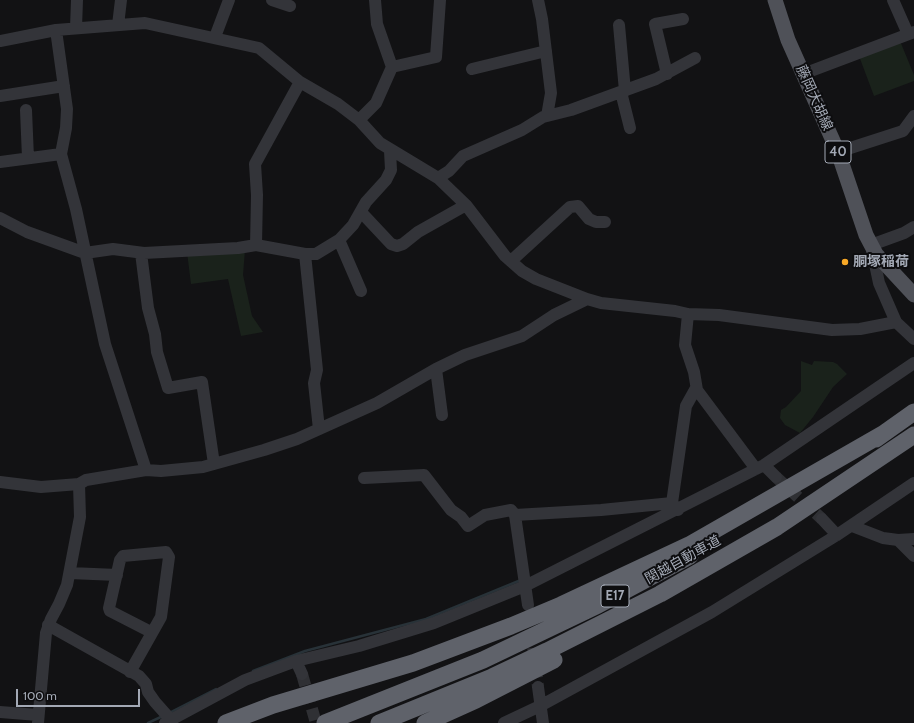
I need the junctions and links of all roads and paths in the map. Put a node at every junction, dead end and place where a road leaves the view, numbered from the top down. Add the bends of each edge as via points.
1 (77, 0) edge
2 (121, 0) edge
3 (229, 0) edge
4 (272, 0) edge
5 (375, 0) edge
6 (440, 0) edge
7 (538, 0) edge
8 (775, 0) edge
9 (893, 0) edge
10 (290, 6) dead end
11 (683, 18) dead end
12 (118, 25) junction
13 (619, 25) dead end
14 (76, 28) junction
15 (56, 30) junction
16 (911, 33) edge
17 (215, 37) junction
18 (1, 42) edge
19 (546, 52) junction
20 (695, 58) dead end
21 (392, 67) junction
22 (472, 69) dead end
23 (667, 74) junction
24 (803, 74) junction
25 (300, 82) junction
26 (64, 86) junction
27 (623, 91) junction
28 (0, 96) edge
29 (26, 110) dead end
30 (546, 116) junction
31 (914, 116) edge
32 (359, 120) junction
33 (630, 128) dead end
34 (390, 151) junction
35 (838, 152) junction
36 (61, 154) junction
37 (28, 158) junction
38 (0, 162) edge
39 (438, 178) junction
40 (466, 205) junction
41 (361, 212) junction
42 (0, 218) edge
43 (605, 222) dead end
44 (914, 227) edge
45 (340, 240) junction
46 (256, 245) junction
47 (871, 245) junction
48 (85, 252) junction
49 (141, 253) junction
50 (305, 254) junction
51 (511, 261) junction
52 (361, 291) dead end
53 (914, 295) edge
54 (587, 299) junction
55 (688, 314) junction
56 (896, 322) junction
57 (914, 339) edge
58 (914, 363) edge
59 (436, 369) junction
60 (696, 388) junction
61 (914, 412) edge
62 (442, 415) dead end
63 (319, 429) junction
64 (886, 432) junction
65 (914, 435) edge
66 (914, 443) edge
67 (214, 464) junction
68 (760, 467) junction
69 (146, 470) junction
70 (776, 477) tunnel mouth
71 (364, 478) dead end
72 (0, 482) edge
73 (914, 483) edge
74 (79, 484) junction
75 (675, 506) junction
76 (515, 514) junction
77 (822, 519) tunnel mouth
78 (852, 526) junction
79 (838, 535) junction
80 (914, 539) edge
81 (898, 540) junction
82 (914, 556) edge
83 (70, 573) junction
84 (117, 575) junction
85 (524, 586) junction
86 (528, 605) dead end
87 (48, 625) junction
88 (151, 632) junction
89 (296, 661) junction
90 (130, 672) junction
91 (302, 674) tunnel mouth
92 (538, 686) tunnel mouth
93 (540, 706) junction
94 (0, 712) edge
95 (166, 718) edge
96 (38, 719) edge
97 (226, 723) edge
98 (325, 723) edge
99 (379, 723) edge
100 (426, 723) edge
101 (504, 723) edge
102 (543, 723) edge

1 - 14 street
2 - 12 street
3 - 17 street
4 - 10 street
5 - 21 street via 377,24
6 - 21 street via 436,56
7 - 19 street
8 - 24 main road, 藤岡大胡線 / 40
9 - 16 street
11 - 23 street via 655,24
12 - 14 street
12 - 17 street via 145,23
13 - 27 street
14 - 15 street
15 - 18 street
15 - 26 street
16 - 24 street
17 - 25 street via 259,48
19 - 22 street
19 - 30 street via 551,93
20 - 23 street
21 - 32 street via 376,103
23 - 27 street
24 - 35 main road, 藤岡大胡線 / 40
25 - 32 street via 338,104
25 - 46 street via 255,164
26 - 28 street
26 - 36 street via 66,128
27 - 30 street via 571,110
27 - 33 street
29 - 37 street
30 - 39 street via 522,130 463,156 450,171
31 - 35 street via 903,131
32 - 34 street
34 - 39 street
34 - 41 street via 391,170
35 - 47 main road, 藤岡大胡線 / 40
36 - 37 street
36 - 48 street
37 - 38 street
39 - 40 street
40 - 41 street via 397,246 391,244
40 - 51 street
41 - 45 street via 354,225
42 - 48 street via 27,232
43 - 51 street via 589,219 578,206 570,207
44 - 47 street
45 - 50 street via 316,254
45 - 52 street
46 - 49 street
46 - 50 street
47 - 53 main road, 藤岡大胡線 / 40 via 890,271
47 - 56 street via 879,283
48 - 49 street via 113,249
48 - 69 street via 105,344
49 - 67 street via 148,308 168,388 202,382
50 - 63 street via 317,370 314,383
51 - 54 street via 522,271
54 - 55 street via 601,303 675,310
54 - 59 street via 554,315 522,336 465,355
55 - 56 street via 719,315 832,330 860,329
55 - 60 street via 685,345 694,372
56 - 57 street
58 - 68 street
59 - 62 street
59 - 63 street via 377,403
60 - 68 street
60 - 75 street via 686,406
61 - 64 highway, 関越自動車道 / E17
63 - 67 street via 296,439
64 - 97 highway via 689,545 561,605 427,658
64 - 98 highway, 関越自動車道 / E17 via 767,511 640,583 483,660
65 - 99 highway, 関越自動車道 / E17 via 777,527 660,594 499,674
66 - 100 highway via 826,503 687,586 546,664
67 - 69 street via 161,471
68 - 70 street
68 - 75 street
69 - 74 street via 86,480
71 - 76 street via 424,475 451,510 462,517 468,526 485,515 511,510
72 - 74 street via 41,487
73 - 78 street
74 - 83 street via 80,517
75 - 76 street
75 - 85 street
76 - 85 street
77 - 79 street
78 - 79 street
78 - 81 street via 883,538
79 - 93 street via 712,612
80 - 81 street
81 - 82 street
83 - 84 street
83 - 87 street
84 - 88 street via 110,611
84 - 88 street via 123,556 166,552 169,557 161,617
85 - 86 street
85 - 89 street via 434,623 359,646
87 - 90 street
87 - 96 street
88 - 90 street
89 - 91 street
89 - 95 street via 245,680
90 - 95 street via 139,676 146,684 148,692
92 - 93 street
93 - 101 street
93 - 102 street
94 - 96 street

